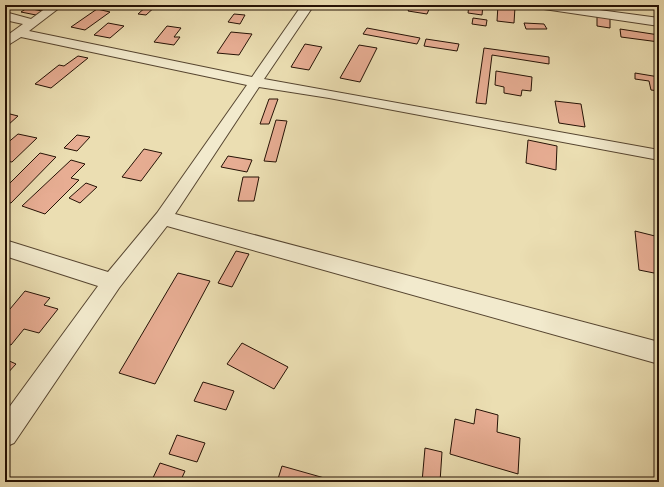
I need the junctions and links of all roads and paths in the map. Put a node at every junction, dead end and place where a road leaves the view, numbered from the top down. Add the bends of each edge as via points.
1 (8, 5) edge
2 (58, 5) edge
3 (308, 5) edge
4 (537, 5) edge
5 (5, 7) edge
6 (5, 16) edge
7 (659, 22) edge
8 (34, 23) junction
9 (19, 33) junction
10 (5, 43) edge
11 (254, 82) junction
12 (659, 155) edge
13 (163, 218) junction
14 (5, 248) edge
15 (112, 282) junction
16 (659, 353) edge
17 (5, 434) edge

1 - 5 street
2 - 8 street
3 - 11 street
4 - 7 street
6 - 8 street
8 - 9 street
9 - 10 street
9 - 11 street
11 - 12 street
11 - 13 street
13 - 15 street
13 - 16 street
14 - 15 street
15 - 17 street

